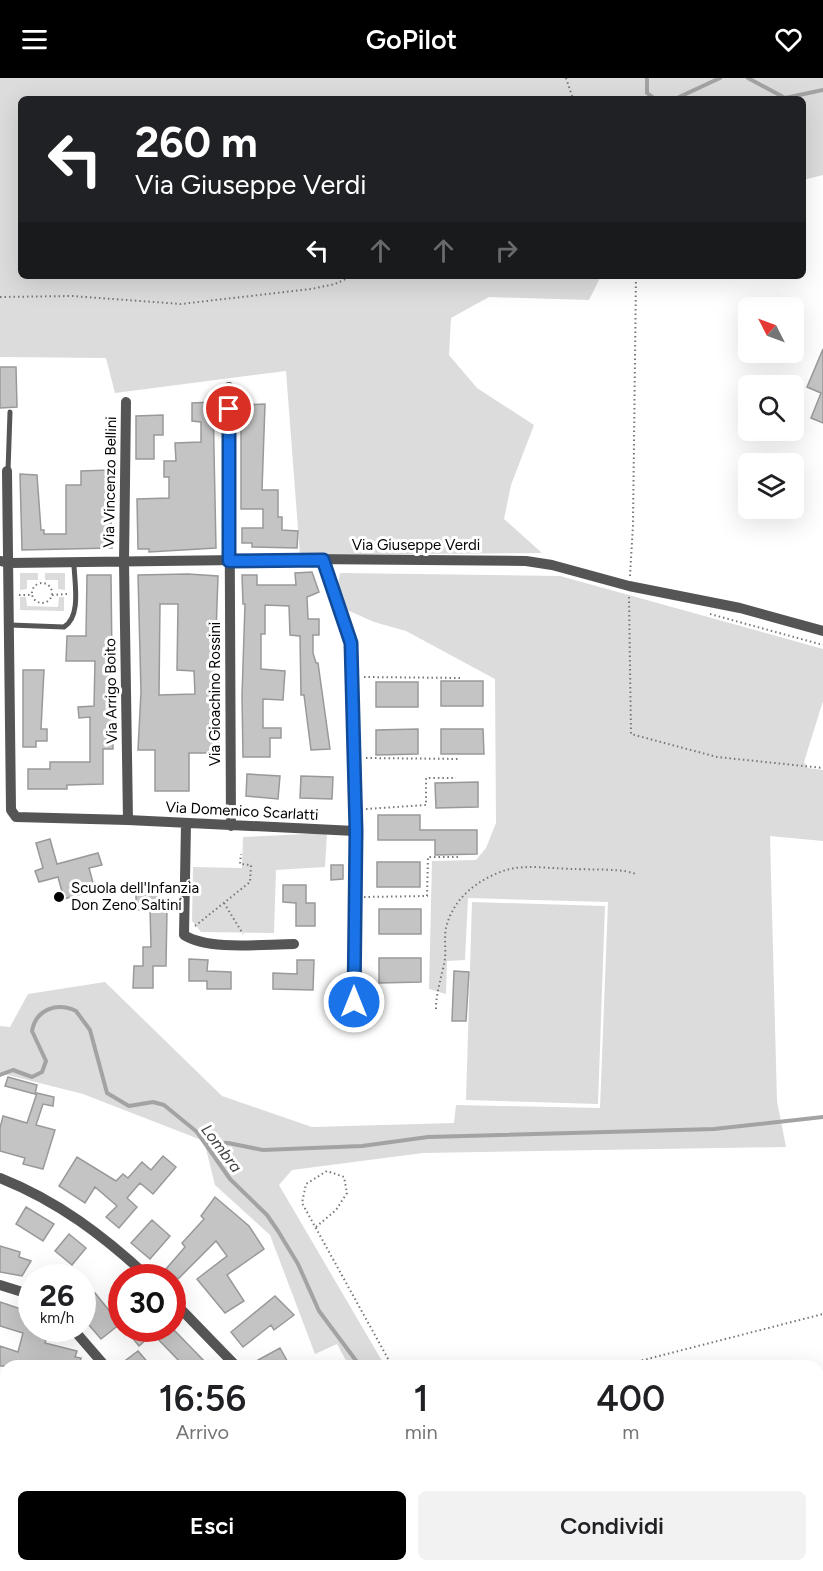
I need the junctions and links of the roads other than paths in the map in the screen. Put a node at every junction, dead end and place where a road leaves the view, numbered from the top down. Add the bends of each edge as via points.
1 (229, 387) dead end
2 (126, 402) dead end
3 (10, 412) dead end
4 (8, 471) joint
5 (323, 560) junction
6 (229, 561) junction
7 (5, 562) edge
8 (124, 562) junction
9 (74, 563) junction
10 (10, 625) junction
11 (823, 631) edge
12 (128, 820) junction
13 (186, 823) junction
14 (231, 825) junction
15 (356, 831) junction
16 (294, 944) dead end
17 (354, 1002) dead end
18 (0, 1178) edge
19 (133, 1264) edge
20 (0, 1285) edge
21 (18, 1291) edge
22 (186, 1314) edge
23 (84, 1342) edge
24 (100, 1360) edge
25 (230, 1360) edge

1 - 6 street, Via Gioachino Rossini
2 - 8 street, Via Vincenzo Bellini
3 - 4 lane
4 - 7 street
5 - 6 street, Via Giuseppe Verdi
5 - 11 street, Via Giuseppe Verdi via 552,564
5 - 15 street via 351,643
6 - 8 street, Via Giuseppe Verdi
6 - 14 street, Via Gioachino Rossini
7 - 9 street, Via Giuseppe Verdi
7 - 10 street
8 - 9 street, Via Giuseppe Verdi
8 - 12 street, Via Arrigo Boito
9 - 10 lane via 75,614 69,624
10 - 12 street, Via Domenico Scarlatti via 11,810 16,818
12 - 13 street, Via Domenico Scarlatti
13 - 14 street, Via Domenico Scarlatti
13 - 16 street via 184,935 208,943
14 - 15 street, Via Domenico Scarlatti
15 - 17 street
18 - 19 street via 63,1209
20 - 21 street
22 - 25 street
23 - 24 street

